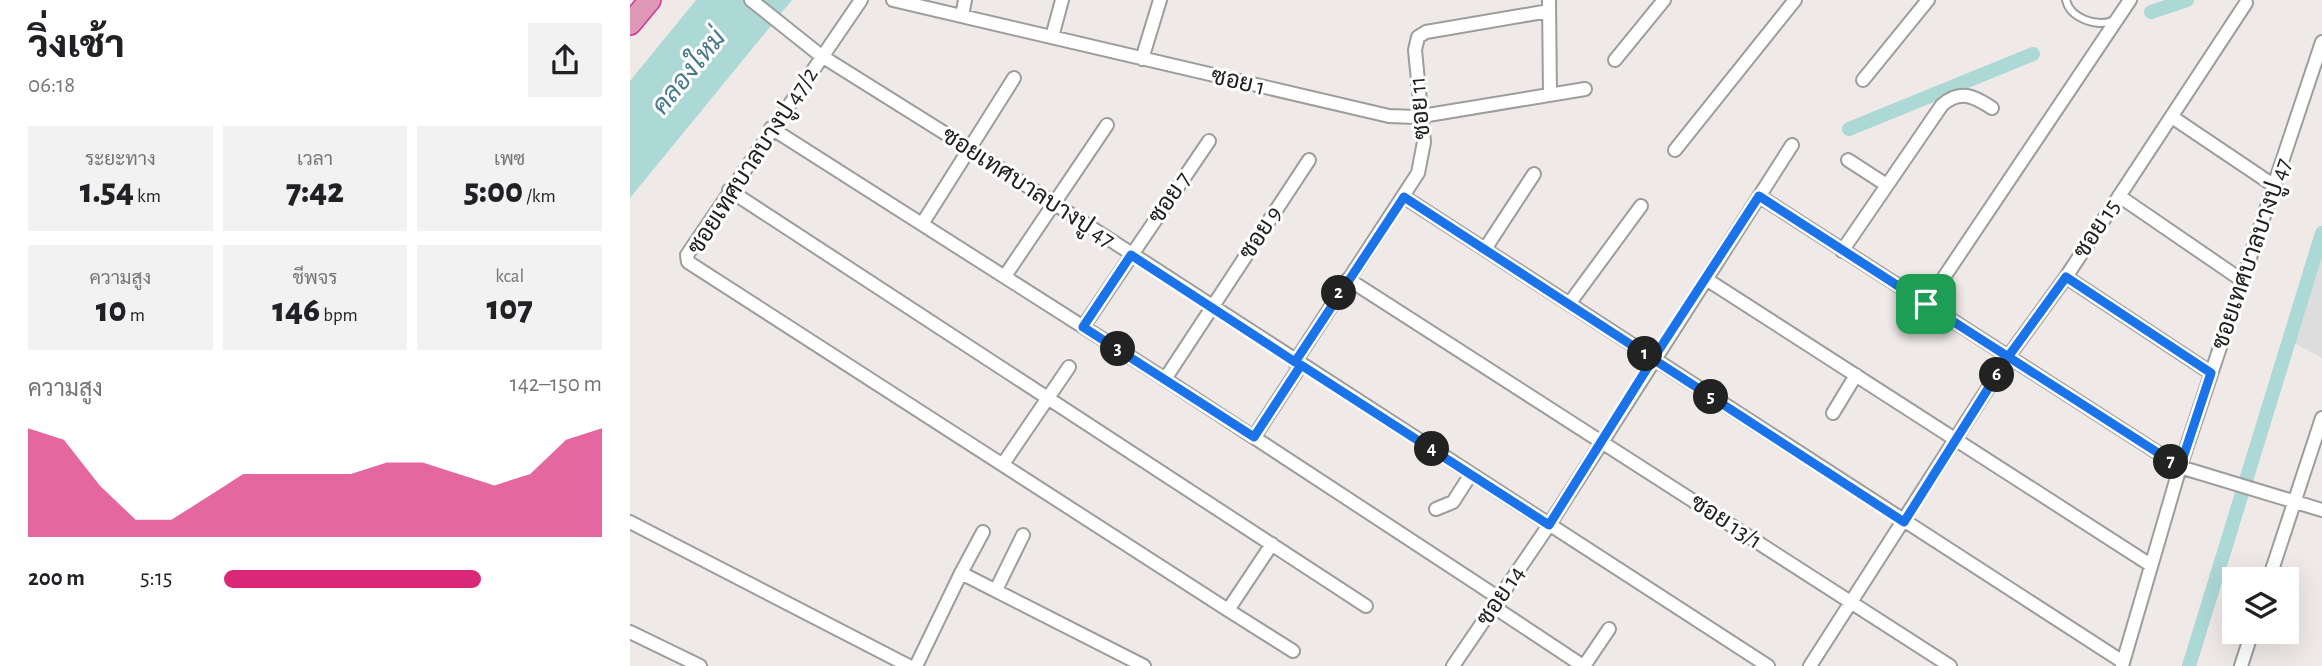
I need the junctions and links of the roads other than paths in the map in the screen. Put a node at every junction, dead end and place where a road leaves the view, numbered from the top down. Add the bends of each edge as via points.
1 (650, 0) edge
2 (751, 0) edge
3 (861, 0) edge
4 (893, 0) edge
5 (965, 0) edge
6 (1062, 0) edge
7 (1160, 0) edge
8 (1664, 0) edge
9 (1795, 0) edge
10 (1928, 0) edge
11 (2066, 0) edge
12 (2130, 0) edge
13 (2246, 3) dead end
14 (1549, 6) edge
15 (961, 16) junction
16 (2117, 19) junction
17 (630, 24) edge
18 (1052, 37) junction
19 (2322, 42) edge
20 (820, 55) junction
21 (1142, 59) junction
22 (1615, 60) dead end
23 (1014, 78) dead end
24 (1863, 80) dead end
25 (1585, 89) dead end
26 (1550, 94) junction
27 (1992, 108) dead end
28 (1423, 116) junction
29 (2172, 117) junction
30 (1107, 125) dead end
31 (771, 128) junction
32 (1209, 141) dead end
33 (1792, 145) dead end
34 (970, 149) junction
35 (1675, 150) dead end
36 (1309, 160) dead end
37 (1848, 160) dead end
38 (1534, 174) dead end
39 (1885, 184) junction
40 (2276, 187) junction
41 (729, 190) junction
42 (1759, 196) junction
43 (2119, 196) junction
44 (1404, 197) junction
45 (1054, 203) junction
46 (1641, 206) dead end
47 (922, 224) junction
48 (1485, 249) junction
49 (1842, 251) junction
50 (1131, 255) junction
51 (1005, 276) junction
52 (2066, 277) junction
53 (1348, 279) junction
54 (1706, 279) junction
55 (2243, 281) junction
56 (1569, 304) junction
57 (1926, 304) junction
58 (1212, 307) junction
59 (1083, 327) junction
60 (2008, 357) junction
61 (1653, 359) junction
62 (1298, 363) junction
63 (1069, 367) dead end
64 (2211, 373) junction
65 (1856, 375) junction
66 (1165, 379) junction
67 (1047, 398) junction
68 (1833, 414) dead end
69 (2322, 418) edge
70 (1254, 437) junction
71 (1956, 439) junction
72 (1601, 440) junction
73 (1003, 464) junction
74 (2180, 467) junction
75 (1471, 474) junction
76 (2294, 502) junction
77 (1436, 509) dead end
78 (2322, 510) edge
79 (630, 522) edge
80 (1904, 522) junction
81 (1549, 525) junction
82 (983, 532) dead end
83 (1023, 535) dead end
84 (1272, 544) junction
85 (2150, 564) junction
86 (2273, 567) edge
87 (961, 573) junction
88 (996, 590) junction
89 (1496, 603) junction
90 (1851, 603) junction
91 (1366, 606) dead end
92 (1228, 610) junction
93 (1609, 629) dead end
94 (630, 632) edge
95 (2248, 644) edge
96 (1293, 651) dead end
97 (2122, 664) edge
98 (1577, 665) edge
99 (699, 666) edge
100 (909, 666) edge
101 (916, 666) edge
102 (1144, 666) edge
103 (1453, 666) edge
104 (1768, 666) edge
105 (1810, 666) edge
106 (1950, 666) edge
107 (2241, 666) edge

1 - 17 highway
2 - 20 street, ซอยเทศบาลบางปู 47
3 - 20 street
4 - 15 street, ซอย 1
5 - 15 street
6 - 18 street
7 - 21 street
8 - 22 street
9 - 35 street
10 - 24 street
11 - 16 lane via 2070,10 2088,21 2105,24
12 - 16 street
13 - 29 street, ซอย 15
14 - 26 street
14 - 28 street, ซอย 11 via 1418,37 1415,50
15 - 18 street, ซอย 1
16 - 57 street
18 - 21 street, ซอย 1
19 - 40 street, ซอยเทศบาลบางปู 47
20 - 31 street, ซอยเทศบาลบางปู 47/2
20 - 34 street, ซอยเทศบาลบางปู 47
21 - 28 street, ซอย 1 via 1389,116
23 - 34 street
25 - 26 street, ซอย 1
26 - 28 street, ซอย 1
27 - 39 street via 1970,95 1950,97
28 - 44 street, ซอย 11 via 1423,157
29 - 40 street
29 - 43 street, ซอย 15
30 - 45 street
31 - 41 street, ซอยเทศบาลบางปู 47/2
31 - 47 street
32 - 50 street, ซอย 7
33 - 42 street, ซอย 14
34 - 45 street, ซอยเทศบาลบางปู 47
34 - 47 street
36 - 58 street, ซอย 9
37 - 39 street
38 - 48 street
39 - 49 street
40 - 55 street, ซอยเทศบาลบางปู 47
41 - 67 street
41 - 73 street, ซอยเทศบาลบางปู 47/2 via 687,255 692,265
42 - 49 street
42 - 54 street, ซอย 14
43 - 52 street, ซอย 15
43 - 55 street
44 - 48 street
44 - 53 street, ซอย 11
45 - 50 street, ซอยเทศบาลบางปู 47
45 - 51 street
46 - 56 street
47 - 51 street
48 - 56 street
49 - 57 street
50 - 58 street, ซอยเทศบาลบางปู 47
50 - 59 street, ซอย 7
51 - 59 street
52 - 60 street, ซอย 15
52 - 64 street
53 - 62 street, ซอย 11
53 - 72 street, ซอย 13/1
54 - 61 street, ซอย 14
54 - 65 street
55 - 64 street, ซอยเทศบาลบางปู 47
56 - 61 street
57 - 60 street
58 - 62 street, ซอยเทศบาลบางปู 47
58 - 66 street, ซอย 9
59 - 66 street
60 - 71 street, ซอย 15
60 - 74 street
61 - 72 street, ซอย 14
61 - 80 street
62 - 70 street, ซอย 11
62 - 75 street, ซอยเทศบาลบางปู 47
63 - 67 street
64 - 74 street, ซอยเทศบาลบางปู 47
65 - 68 street
65 - 71 street
66 - 70 street
67 - 73 street
67 - 84 street
69 - 76 street
70 - 89 street
71 - 80 street, ซอย 15
71 - 85 street
72 - 81 street, ซอย 14
72 - 90 street, ซอย 13/1
73 - 92 street
74 - 76 street
74 - 85 street, ซอยเทศบาลบางปู 47
75 - 77 street via 1453,502
75 - 81 street, ซอยเทศบาลบางปู 47
76 - 78 street
76 - 86 street
79 - 100 street
80 - 90 street, ซอย 15
80 - 97 street
81 - 89 street, ซอย 14
81 - 104 street, ซอยเทศบาลบางปู 47
82 - 87 street
83 - 88 street
84 - 91 street
84 - 92 street
85 - 97 street, ซอยเทศบาลบางปู 47
87 - 88 street
87 - 101 street
88 - 102 street
89 - 98 street
89 - 103 street, ซอย 14
90 - 105 street, ซอย 15
90 - 106 street, ซอย 13/1
92 - 96 street
93 - 98 street
94 - 99 street
95 - 107 street

